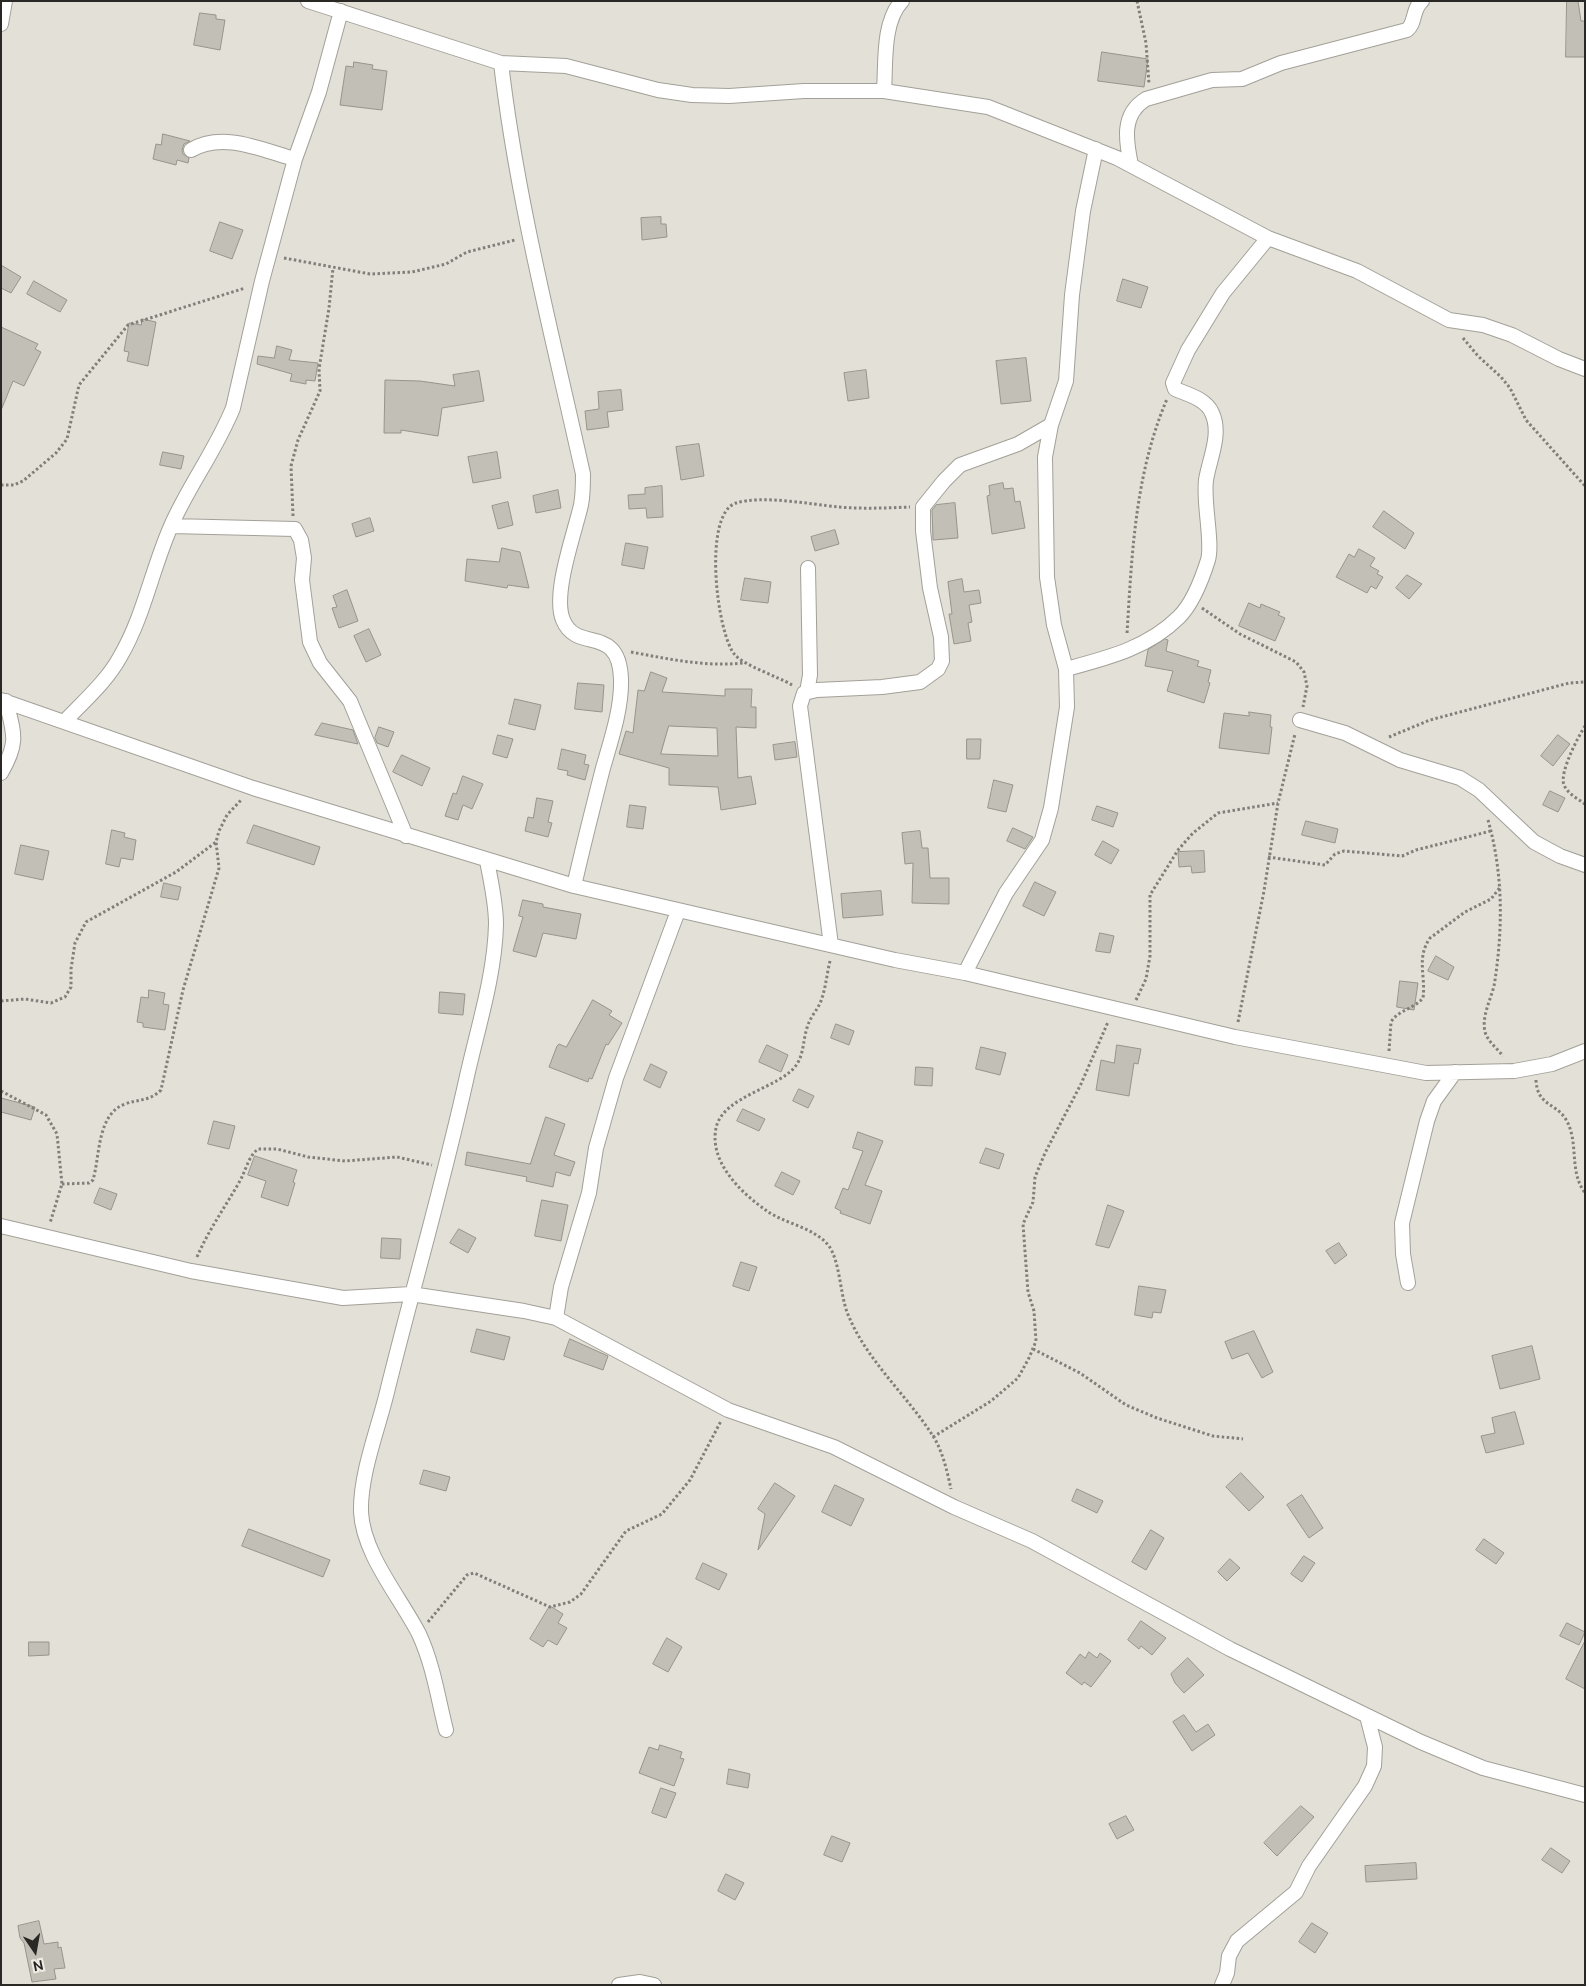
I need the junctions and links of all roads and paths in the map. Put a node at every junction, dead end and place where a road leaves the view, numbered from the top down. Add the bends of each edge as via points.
1 (5, 1) edge
2 (308, 1) edge
3 (902, 1) edge
4 (1137, 1) edge
5 (1422, 1) edge
6 (341, 11) junction
7 (1, 24) edge
8 (501, 63) junction
9 (884, 91) junction
10 (1146, 99) junction
11 (1096, 149) junction
12 (191, 150) dead end
13 (296, 159) junction
14 (1131, 165) junction
15 (530, 236) junction
16 (1268, 238) junction
17 (270, 255) junction
18 (333, 268) junction
19 (262, 281) junction
20 (1449, 320) junction
21 (1585, 369) edge
22 (1173, 388) junction
23 (1051, 425) junction
24 (1, 485) edge
25 (1585, 486) edge
26 (923, 506) junction
27 (171, 526) junction
28 (295, 529) junction
29 (808, 568) dead end
30 (1191, 601) junction
31 (612, 648) junction
32 (1126, 652) junction
33 (744, 663) junction
34 (1066, 669) junction
35 (1585, 682) edge
36 (805, 692) junction
37 (4, 701) edge
38 (1300, 720) junction
39 (66, 721) junction
40 (1585, 726) edge
41 (1369, 746) junction
42 (1, 773) edge
43 (253, 788) junction
44 (1278, 803) junction
45 (1585, 804) edge
46 (1486, 815) dead end
47 (1491, 831) junction
48 (406, 836) junction
49 (216, 842) junction
50 (1268, 857) junction
51 (487, 861) junction
52 (1585, 865) edge
53 (1501, 885) junction
54 (574, 886) junction
55 (678, 911) junction
56 (832, 945) junction
57 (965, 973) junction
58 (1, 1001) edge
59 (1114, 1009) junction
60 (1128, 1013) junction
61 (1235, 1037) junction
62 (1585, 1051) edge
63 (1388, 1066) junction
64 (1535, 1067) junction
65 (1514, 1071) junction
66 (1455, 1072) junction
67 (1, 1091) edge
68 (446, 1173) junction
69 (62, 1184) junction
70 (1585, 1192) edge
71 (1, 1226) edge
72 (45, 1237) junction
73 (192, 1271) junction
74 (1408, 1283) dead end
75 (411, 1294) junction
76 (556, 1318) junction
77 (1033, 1349) junction
78 (728, 1410) junction
79 (933, 1437) junction
80 (1243, 1439) dead end
81 (954, 1507) junction
82 (419, 1634) junction
83 (1367, 1716) junction
84 (446, 1730) dead end
85 (1585, 1795) edge
86 (619, 1985) edge
87 (654, 1985) edge
88 (1222, 1985) edge

1 - 7 street
2 - 6 street
3 - 9 street via 890,23
4 - 10 path via 1149,70
5 - 10 street via 1407,30 1281,63 1242,79 1220,79
6 - 8 street
6 - 13 street via 319,92
8 - 9 street via 566,66 658,90 692,95
8 - 15 street via 507,114
9 - 11 street via 988,107
10 - 14 street via 1137,104 1126,131
11 - 14 street
11 - 23 street via 1083,211 1072,295 1066,381
12 - 13 street via 210,141 224,140
13 - 17 street
14 - 16 street
15 - 18 path via 467,252 446,264 412,272 370,274
15 - 31 street via 583,474 582,503 566,558 562,619 576,636 605,643
16 - 20 street via 1357,271
16 - 22 street via 1222,293 1188,350
17 - 18 path
17 - 19 street
18 - 28 path via 319,370 320,391 298,440 291,466
19 - 24 path via 128,325 79,385 67,439 56,453 23,480
19 - 27 street via 233,408
20 - 21 street via 1483,325 1512,335
20 - 25 path via 1478,356 1501,377 1526,420
22 - 30 street via 1204,402 1214,416 1214,448 1205,493 1209,558
22 - 32 path via 1155,428 1144,470 1132,540
23 - 26 street via 1018,444 960,465
23 - 34 street via 1045,457 1048,577 1054,625
26 - 33 path via 866,509 747,500 734,504 725,513 714,553 728,646
26 - 36 street via 922,531 941,637 942,660 938,669 920,682
27 - 28 street
27 - 39 street via 135,627 120,659
28 - 48 street via 304,558 304,598 310,642 320,663 350,701
29 - 36 street via 810,675
30 - 32 street via 1180,617
30 - 38 path via 1240,634 1296,662 1304,672 1307,686
31 - 33 path via 697,664
31 - 54 street via 617,656 621,679 615,724
32 - 34 street
33 - 36 path
34 - 57 street via 1067,708 1051,808 1042,840 1006,893
35 - 41 path via 1569,683 1430,720
36 - 56 street via 800,706
37 - 39 street
37 - 42 street via 15,743
38 - 41 street via 1345,734
38 - 44 path
39 - 43 street
40 - 45 path via 1563,776 1564,786
41 - 52 street via 1400,760 1460,778 1479,790 1534,842
43 - 48 street
43 - 49 path via 227,815
44 - 50 path
44 - 60 path via 1218,813 1178,850 1150,895 1150,956 1146,979
46 - 47 path
47 - 50 path via 1402,856 1344,851 1335,854 1325,866
47 - 53 path
48 - 51 street
49 - 58 path via 176,872 86,922 76,943 70,969 71,987 66,997 51,1003 25,999
49 - 69 path via 219,868 183,990 161,1090 156,1096 114,1109 106,1122 93,1180
50 - 61 path
51 - 54 street
51 - 68 street via 493,893 495,941
53 - 63 path via 1492,899 1465,912 1426,944 1421,959 1423,998 1391,1022
53 - 65 path via 1498,962 1485,1032
54 - 55 street
55 - 56 street
55 - 76 street via 616,1078 596,1148 589,1193 560,1287
56 - 57 street
56 - 79 path via 823,996 810,1019 803,1051 796,1065 734,1104 720,1118 716,1128 717,1155 726,1173 767,1211 817,1236 829,1247 847,1312 867,1349
57 - 59 street
59 - 60 street
59 - 77 path via 1081,1084 1045,1153 1035,1177 1033,1202 1023,1224 1028,1292 1034,1312 1036,1341
60 - 61 street
61 - 63 street
62 - 64 street
63 - 66 street via 1426,1073
64 - 65 street
64 - 70 path via 1540,1097 1565,1118 1572,1134 1575,1176
65 - 66 street
66 - 74 street via 1434,1101 1402,1223 1402,1254
67 - 69 path via 46,1114 57,1134
68 - 73 path via 426,1162 397,1157 345,1161 258,1149 210,1228
68 - 75 street
69 - 72 path
71 - 72 street
72 - 73 street
73 - 75 street via 343,1298
75 - 76 street
75 - 82 street via 379,1429 363,1478 361,1513 368,1540
76 - 78 street
77 - 79 path via 1018,1378 991,1401
77 - 80 path via 1080,1374 1126,1405 1213,1436
78 - 81 street via 834,1447
78 - 82 path via 690,1480 662,1514 626,1531 581,1594 570,1602 550,1607 474,1573 463,1579
79 - 81 path via 947,1468
81 - 83 street via 1032,1541 1230,1649
82 - 84 street via 429,1659
83 - 85 street via 1483,1768
83 - 88 street via 1375,1747 1374,1766 1365,1786 1309,1866 1296,1892 1237,1942 1229,1956
86 - 87 street via 640,1982

